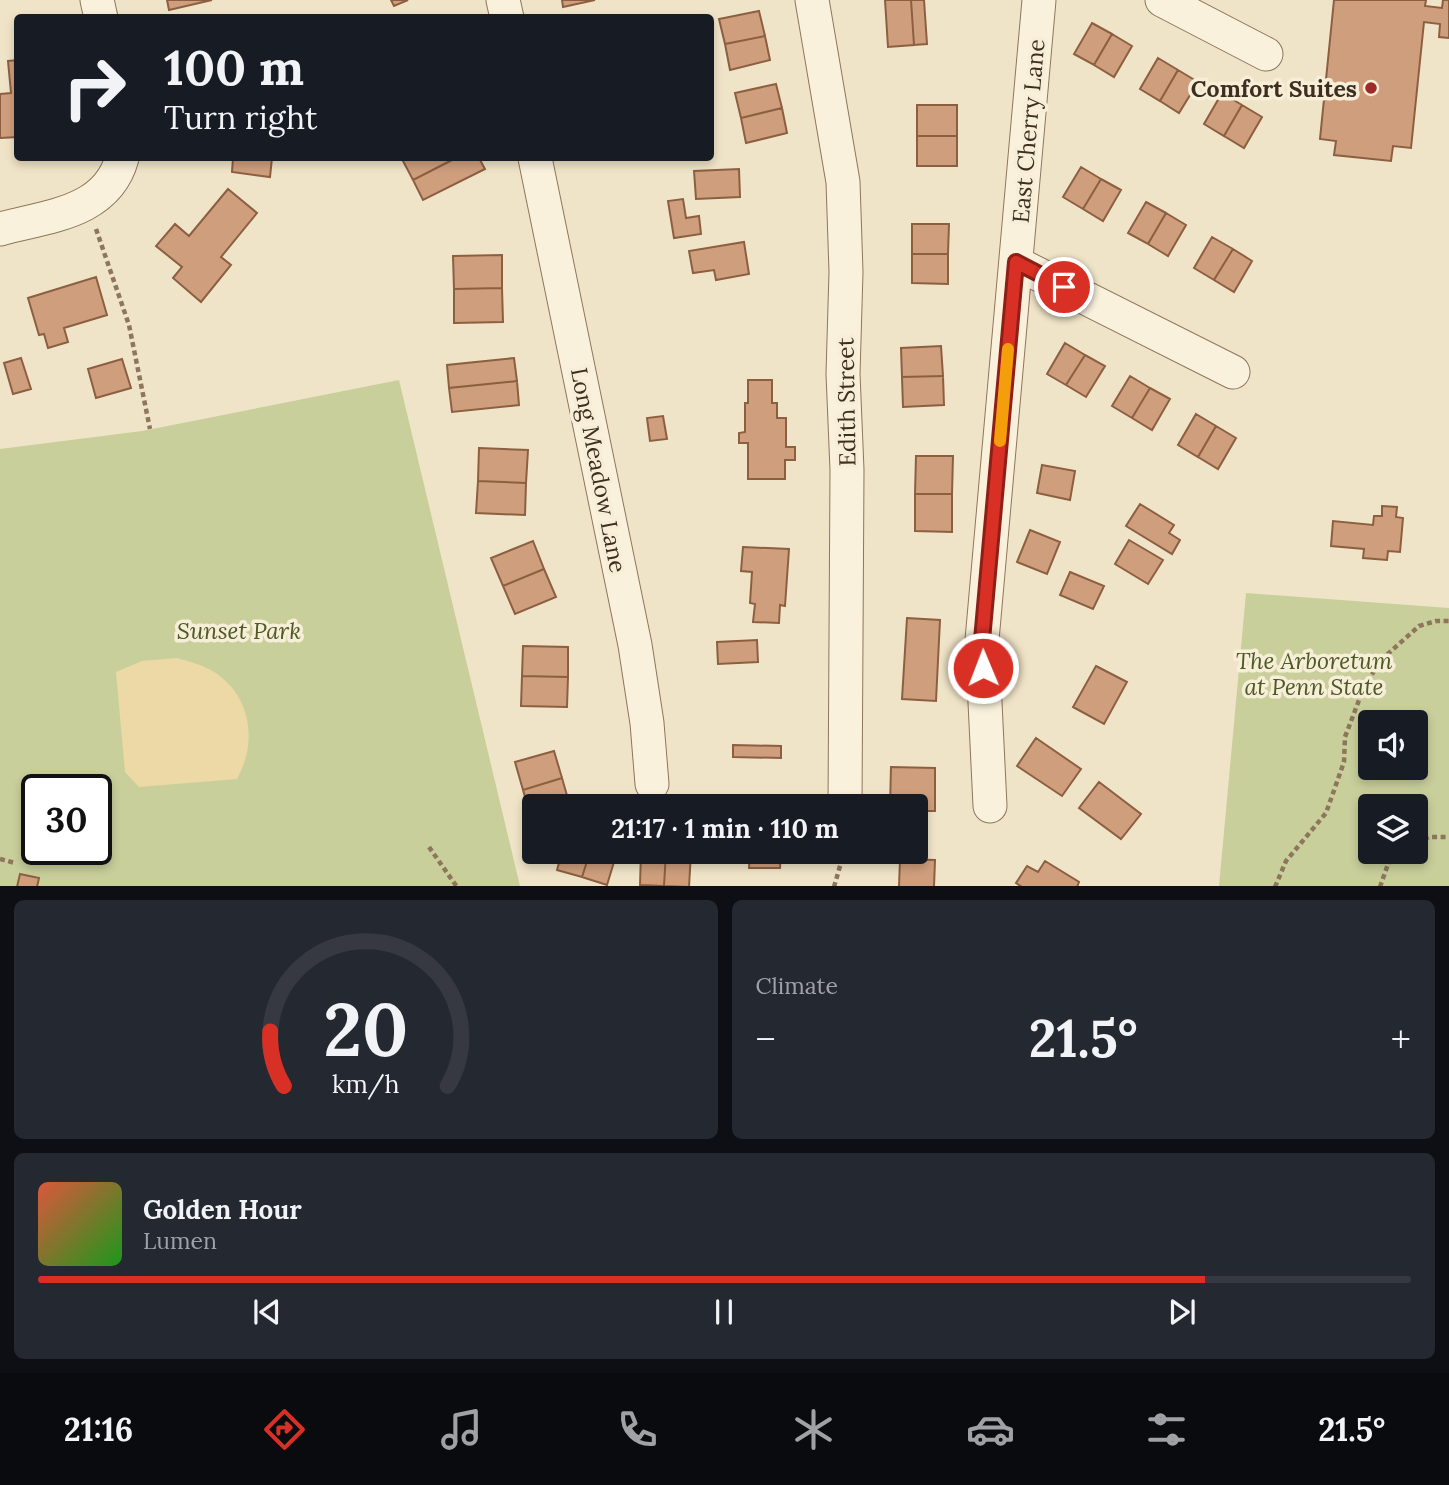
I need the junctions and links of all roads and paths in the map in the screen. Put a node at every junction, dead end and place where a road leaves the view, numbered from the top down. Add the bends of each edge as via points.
1 (812, 0) edge
2 (1039, 0) edge
3 (1162, 0) edge
4 (1266, 54) dead end
5 (121, 161) edge
6 (537, 161) edge
7 (96, 228) dead end
8 (0, 229) edge
9 (1016, 262) junction
10 (1233, 372) dead end
11 (150, 429) dead end
12 (1449, 621) edge
13 (652, 784) dead end
14 (845, 794) edge
15 (990, 806) dead end
16 (1428, 837) edge
17 (1449, 837) edge
18 (429, 847) dead end
19 (0, 859) edge
20 (15, 863) dead end
21 (841, 864) edge
22 (1388, 864) edge
23 (456, 886) edge
24 (834, 886) edge
25 (1275, 886) edge
26 (1380, 886) edge

1 - 14 street, Edith Street via 843,182
2 - 9 street, East Cherry Lane
3 - 4 street
5 - 8 street via 109,186 86,205
6 - 13 street, Long Meadow Lane via 635,645
7 - 11 path via 129,325
9 - 10 street
9 - 15 street, East Cherry Lane via 982,640
12 - 25 path via 1419,626 1381,660 1354,709 1326,813 1286,861
16 - 17 path
18 - 23 path
19 - 20 path
21 - 24 path
22 - 26 path

